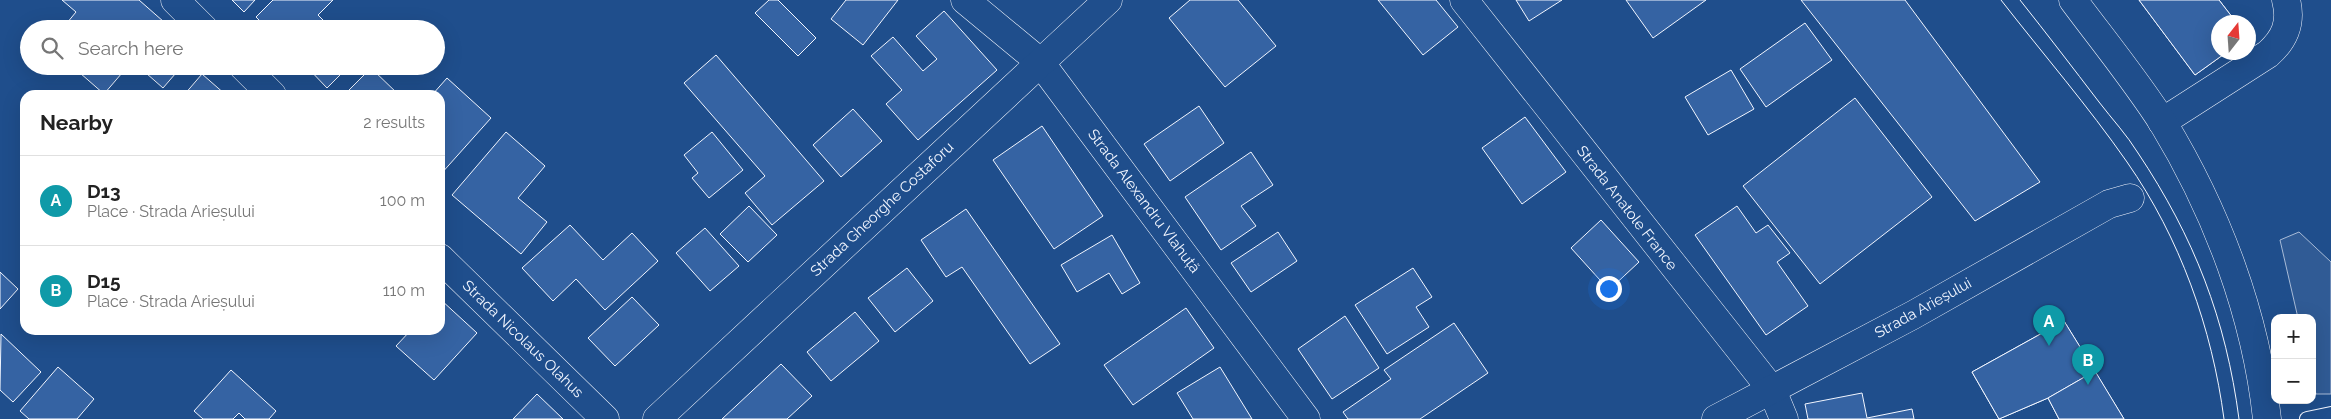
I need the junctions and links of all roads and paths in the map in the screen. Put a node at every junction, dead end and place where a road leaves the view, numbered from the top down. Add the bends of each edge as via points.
1 (174, 0) edge
2 (965, 0) edge
3 (1108, 0) edge
4 (1464, 0) edge
5 (2073, 0) edge
6 (2286, 0) edge
7 (195, 20) edge
8 (1040, 62) junction
9 (252, 75) edge
10 (267, 90) edge
11 (2162, 122) junction
12 (2130, 198) dead end
13 (445, 263) edge
14 (1772, 390) junction
15 (2331, 414) edge
16 (605, 419) edge
17 (657, 419) edge
18 (1306, 419) edge
19 (1716, 419) edge
20 (1784, 419) edge
21 (2267, 419) edge
22 (2307, 419) edge

1 - 7 street
2 - 8 street, Strada Alexandru Vlahuță
3 - 8 street, Strada Gheorghe Costaforu
4 - 14 street, Strada Anatole France
5 - 11 street
6 - 11 street via 2289,22 2277,46
8 - 17 street, Strada Gheorghe Costaforu
8 - 18 street, Strada Alexandru Vlahuță
9 - 10 street
11 - 21 street via 2214,220 2253,340
12 - 14 street, Strada Arieșului via 2109,204
13 - 16 street, Strada Nicolaus Olahus
14 - 19 street, Strada Arieșului
14 - 20 street, Strada Anatole France
15 - 22 lane

